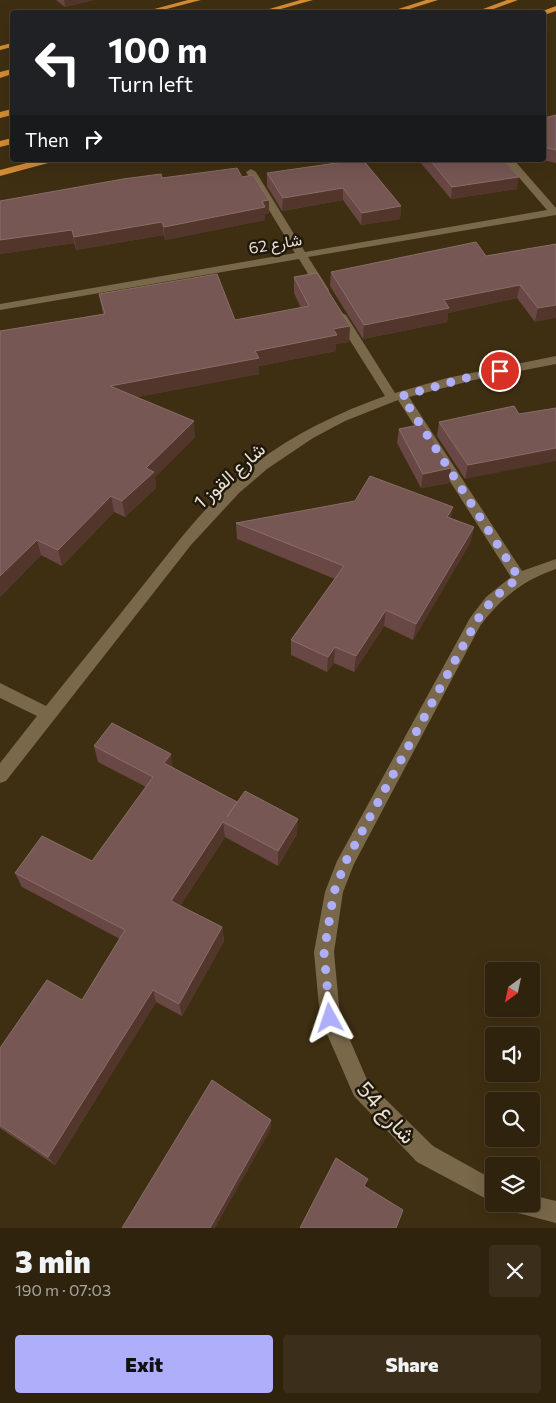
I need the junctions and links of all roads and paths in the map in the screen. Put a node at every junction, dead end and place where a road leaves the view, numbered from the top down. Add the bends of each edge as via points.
1 (197, 0) edge
2 (308, 0) edge
3 (434, 0) edge
4 (514, 0) edge
5 (155, 10) edge
6 (270, 10) edge
7 (400, 10) edge
8 (486, 10) edge
9 (41, 162) edge
10 (511, 162) edge
11 (251, 172) dead end
12 (0, 173) edge
13 (555, 212) edge
14 (301, 255) junction
15 (0, 307) edge
16 (556, 360) edge
17 (397, 397) junction
18 (556, 564) edge
19 (519, 578) junction
20 (0, 690) edge
21 (48, 714) junction
22 (0, 776) edge
23 (485, 1187) edge
24 (540, 1208) edge
25 (556, 1212) edge

1 - 5 highway
2 - 6 highway
3 - 7 highway
4 - 8 highway
9 - 12 highway
10 - 13 street
11 - 14 street
13 - 14 street, شارع 62
14 - 15 street, شارع 62
14 - 17 street
16 - 17 street, شارع القوز 1 via 466,378
17 - 19 street
17 - 21 street, شارع القوز 1 via 342,417 298,440 220,502
18 - 19 street, شارع 54
19 - 23 street, شارع 54 via 492,600 476,622 346,861 334,892 324,952 330,1018 361,1088 426,1154
20 - 21 street
21 - 22 street, شارع القوز 1
24 - 25 street

